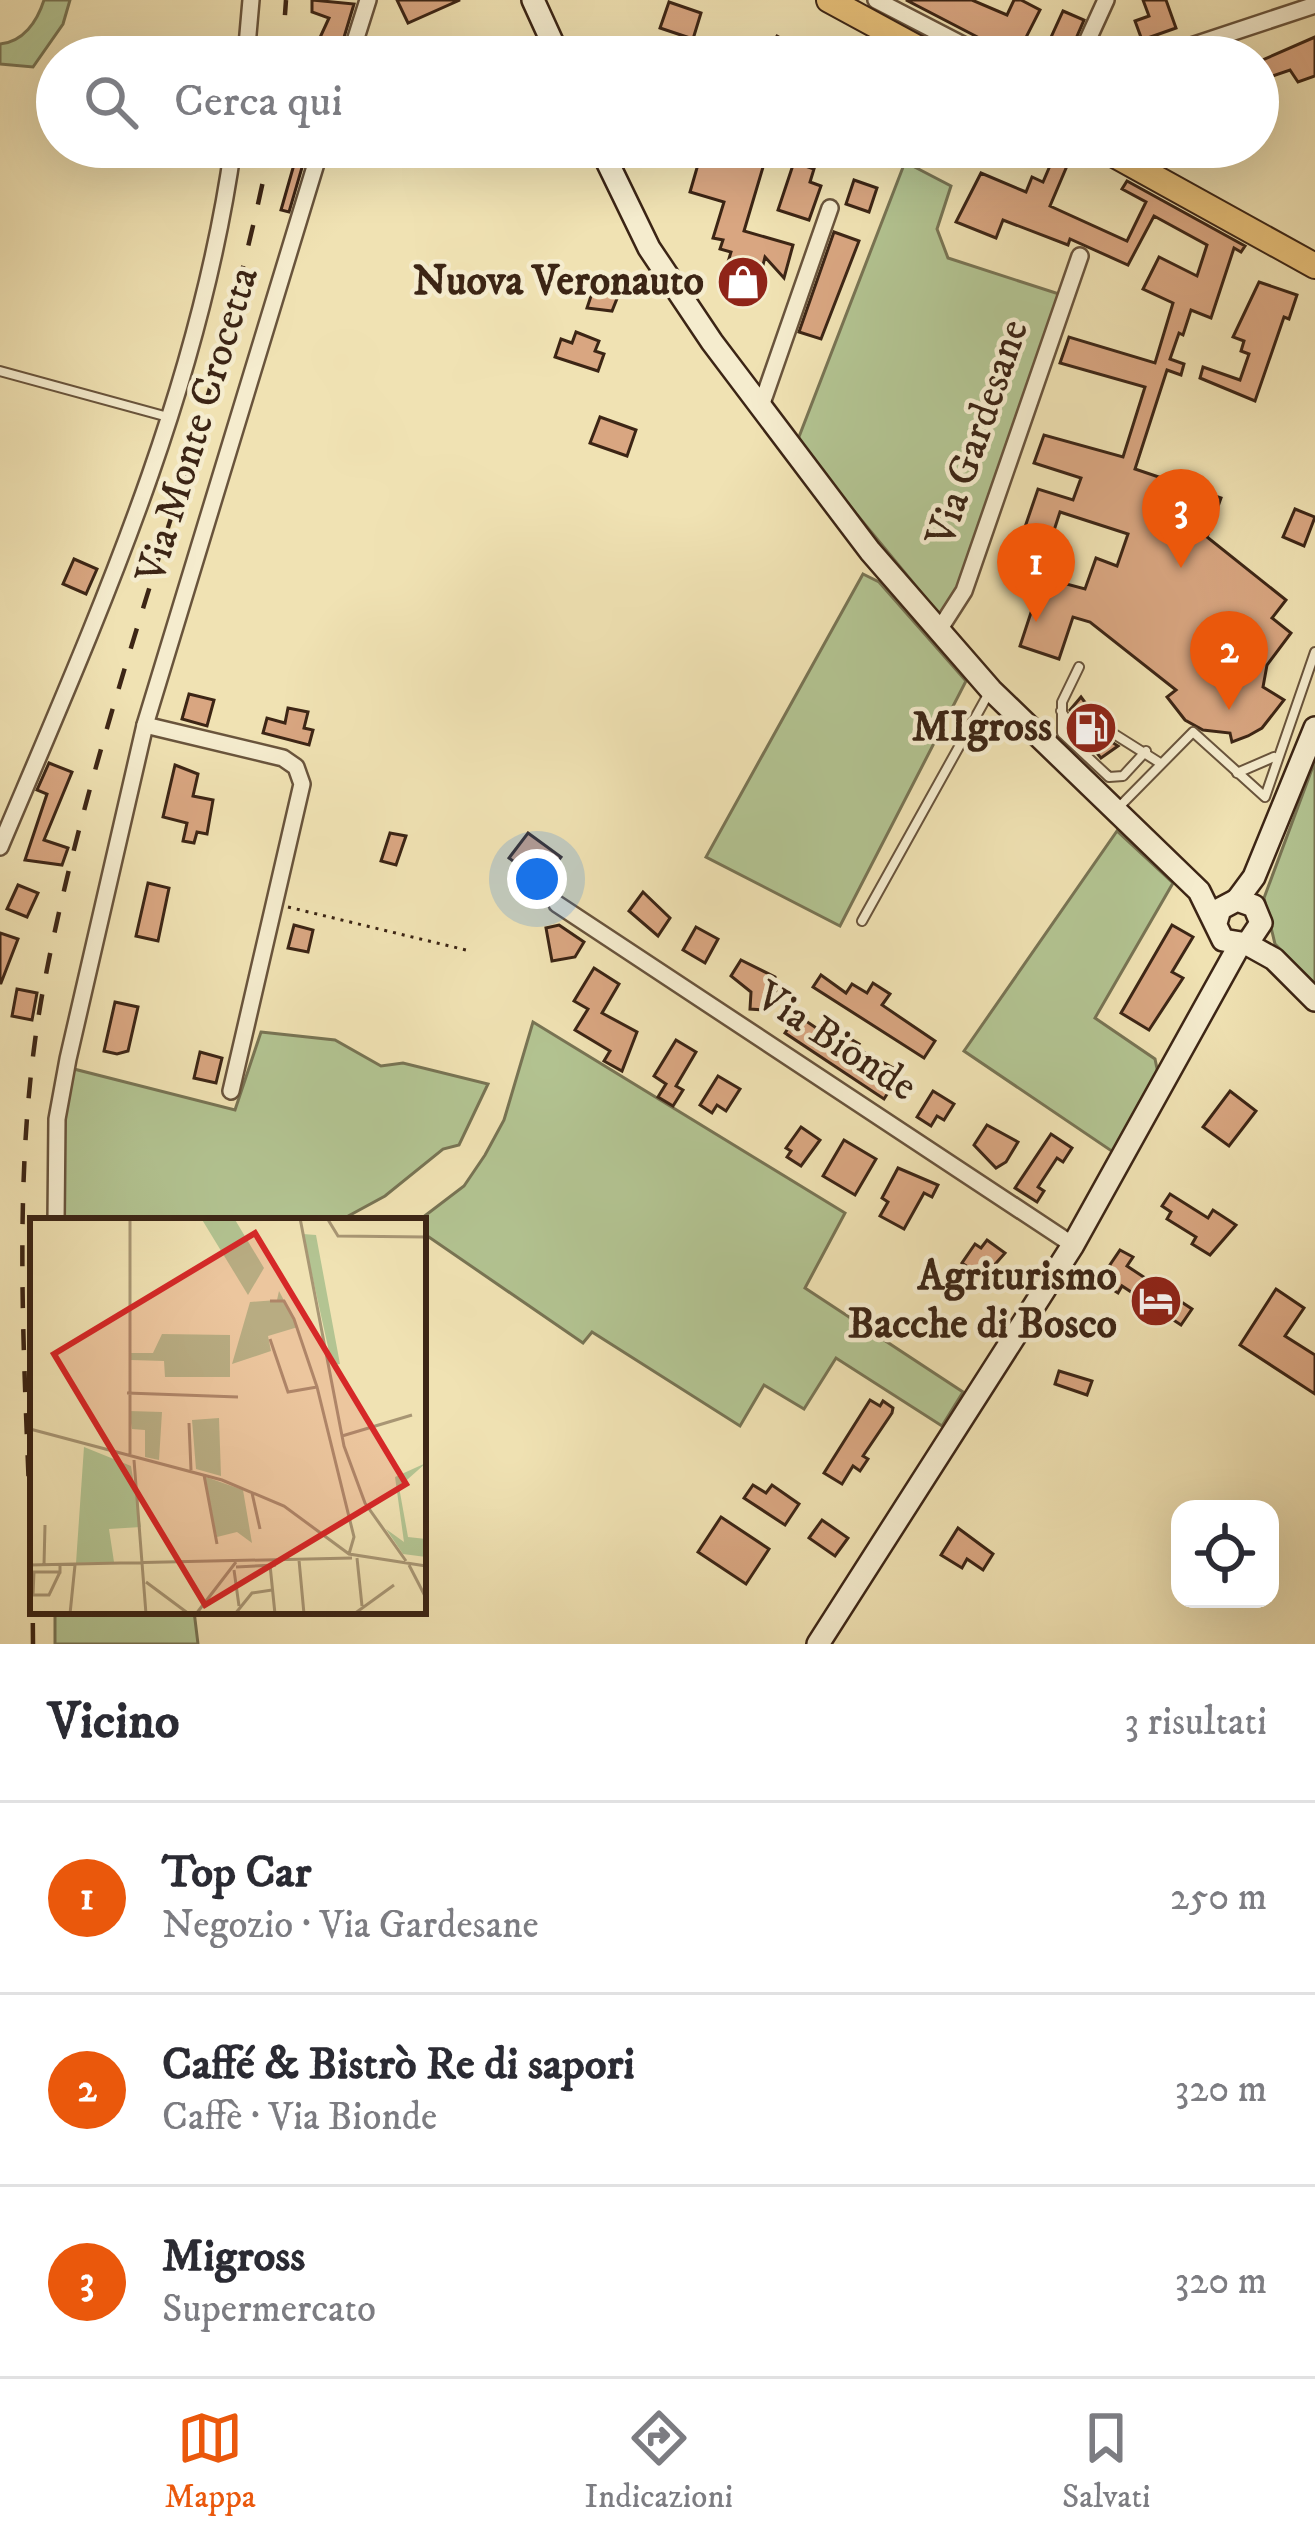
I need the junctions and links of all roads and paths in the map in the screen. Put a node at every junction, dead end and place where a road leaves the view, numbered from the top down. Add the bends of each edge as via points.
1 (251, 0) edge
2 (368, 0) edge
3 (533, 0) edge
4 (830, 0) edge
5 (1106, 0) edge
6 (1315, 5) edge
7 (884, 9) edge
8 (248, 36) edge
9 (357, 36) edge
10 (549, 36) edge
11 (912, 36) edge
12 (941, 36) edge
13 (1090, 36) edge
14 (1221, 36) edge
15 (228, 168) edge
16 (315, 168) edge
17 (610, 168) edge
18 (1138, 168) edge
19 (830, 208) dead end
20 (1080, 256) dead end
21 (1314, 265) edge
22 (0, 371) edge
23 (760, 409) junction
24 (168, 417) junction
25 (939, 630) junction
26 (1315, 652) edge
27 (1079, 667) dead end
28 (991, 690) junction
29 (1060, 710) junction
30 (146, 725) junction
31 (1103, 727) dead end
32 (1315, 728) edge
33 (1086, 739) dead end
34 (1146, 751) junction
35 (1275, 756) junction
36 (1160, 763) junction
37 (1237, 773) junction
38 (1115, 812) junction
39 (0, 847) edge
40 (1199, 891) junction
41 (275, 903) junction
42 (1240, 903) junction
43 (557, 904) dead end
44 (862, 921) dead end
45 (1237, 937) junction
46 (466, 950) dead end
47 (1315, 1000) edge
48 (231, 1091) dead end
49 (56, 1218) edge
50 (1073, 1245) junction
51 (818, 1644) edge

1 - 8 street
2 - 9 street
3 - 10 main road
4 - 7 main road
5 - 13 street
6 - 14 street
7 - 11 main road
7 - 12 street
15 - 24 street
16 - 30 street, Via Monte Crocetta
17 - 23 main road, Via Gardesane via 650,248
18 - 21 main road
19 - 23 street
20 - 25 street, Via Gardesane via 964,591
22 - 24 lane
23 - 25 main road, Via Gardesane
24 - 39 street via 117,574
25 - 28 main road, Via Gardesane
26 - 35 lane
27 - 29 lane
28 - 38 main road, Via Gardesane
28 - 44 lane
29 - 33 lane
29 - 34 lane via 1062,733 1109,777 1123,776
30 - 41 street via 296,767 302,784
30 - 49 street, Via Monte Crocetta via 68,1058 57,1119
31 - 34 lane
32 - 42 main road
34 - 36 lane
35 - 37 lane
35 - 37 lane via 1265,797
36 - 37 lane via 1193,732
36 - 38 lane
38 - 40 main road, Via Gardesane
40 - 42 main road, Via Gardesane
40 - 45 main road, Via Gardesane
41 - 46 path
41 - 48 street
42 - 45 main road
42 - 45 main road
43 - 50 street, Via Bionde
45 - 47 main road, Via Gardesane via 1274,959
45 - 50 main road via 1165,1088
50 - 51 main road

